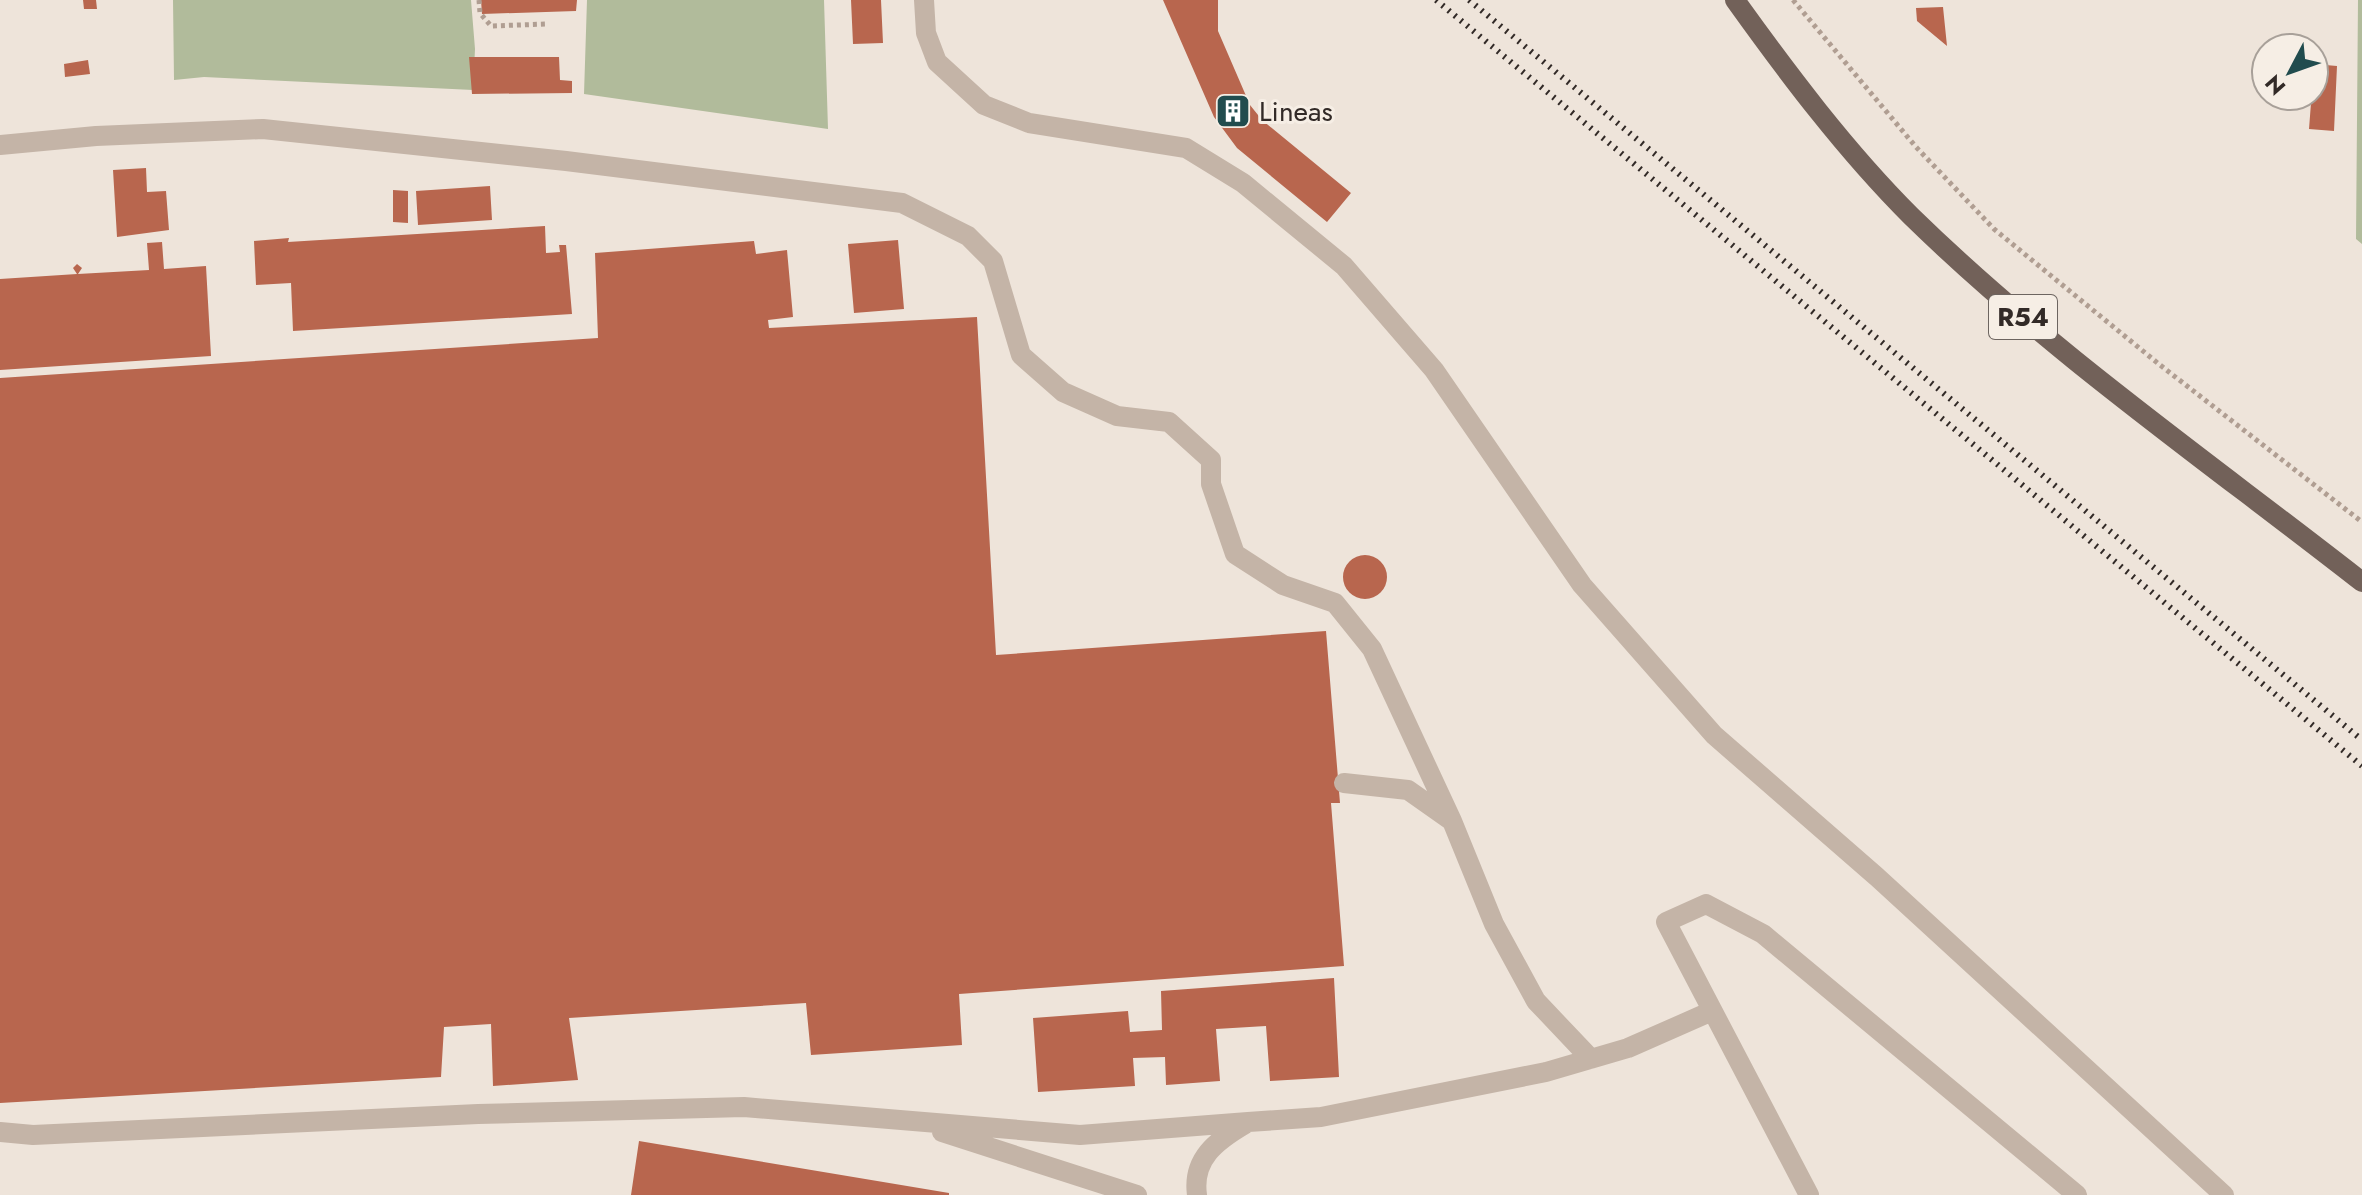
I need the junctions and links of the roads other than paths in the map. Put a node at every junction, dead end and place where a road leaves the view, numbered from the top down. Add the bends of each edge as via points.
1 (924, 0) edge
2 (1735, 0) edge
3 (0, 145) edge
4 (2362, 582) edge
5 (1344, 783) dead end
6 (1452, 821) junction
7 (1712, 1011) junction
8 (1591, 1059) junction
9 (908, 1121) junction
10 (1248, 1122) junction
11 (0, 1132) edge
12 (1137, 1195) edge
13 (1197, 1195) edge
14 (1809, 1195) edge
15 (2077, 1195) edge
16 (2224, 1195) edge

1 - 16 lane via 926,33 937,62 984,105 1029,123 1186,148 1243,183 1344,266 1434,370 1582,585 1714,735
2 - 4 main road, R54 via 1841,136 1908,213 1969,270 2043,334
3 - 6 lane via 263,129 902,203 968,236 993,261 1021,355 1063,392 1117,416 1169,422 1211,460 1211,484 1235,554 1283,585 1335,603 1372,649
5 - 6 lane via 1408,790
6 - 8 lane via 1494,924 1536,1001
7 - 8 lane
7 - 14 lane
7 - 15 lane via 1666,922 1706,904 1763,934
8 - 10 lane via 1321,1117
9 - 10 lane via 1080,1135
9 - 11 lane via 744,1107 33,1135
9 - 12 lane
10 - 13 lane via 1216,1142 1203,1159 1197,1168

